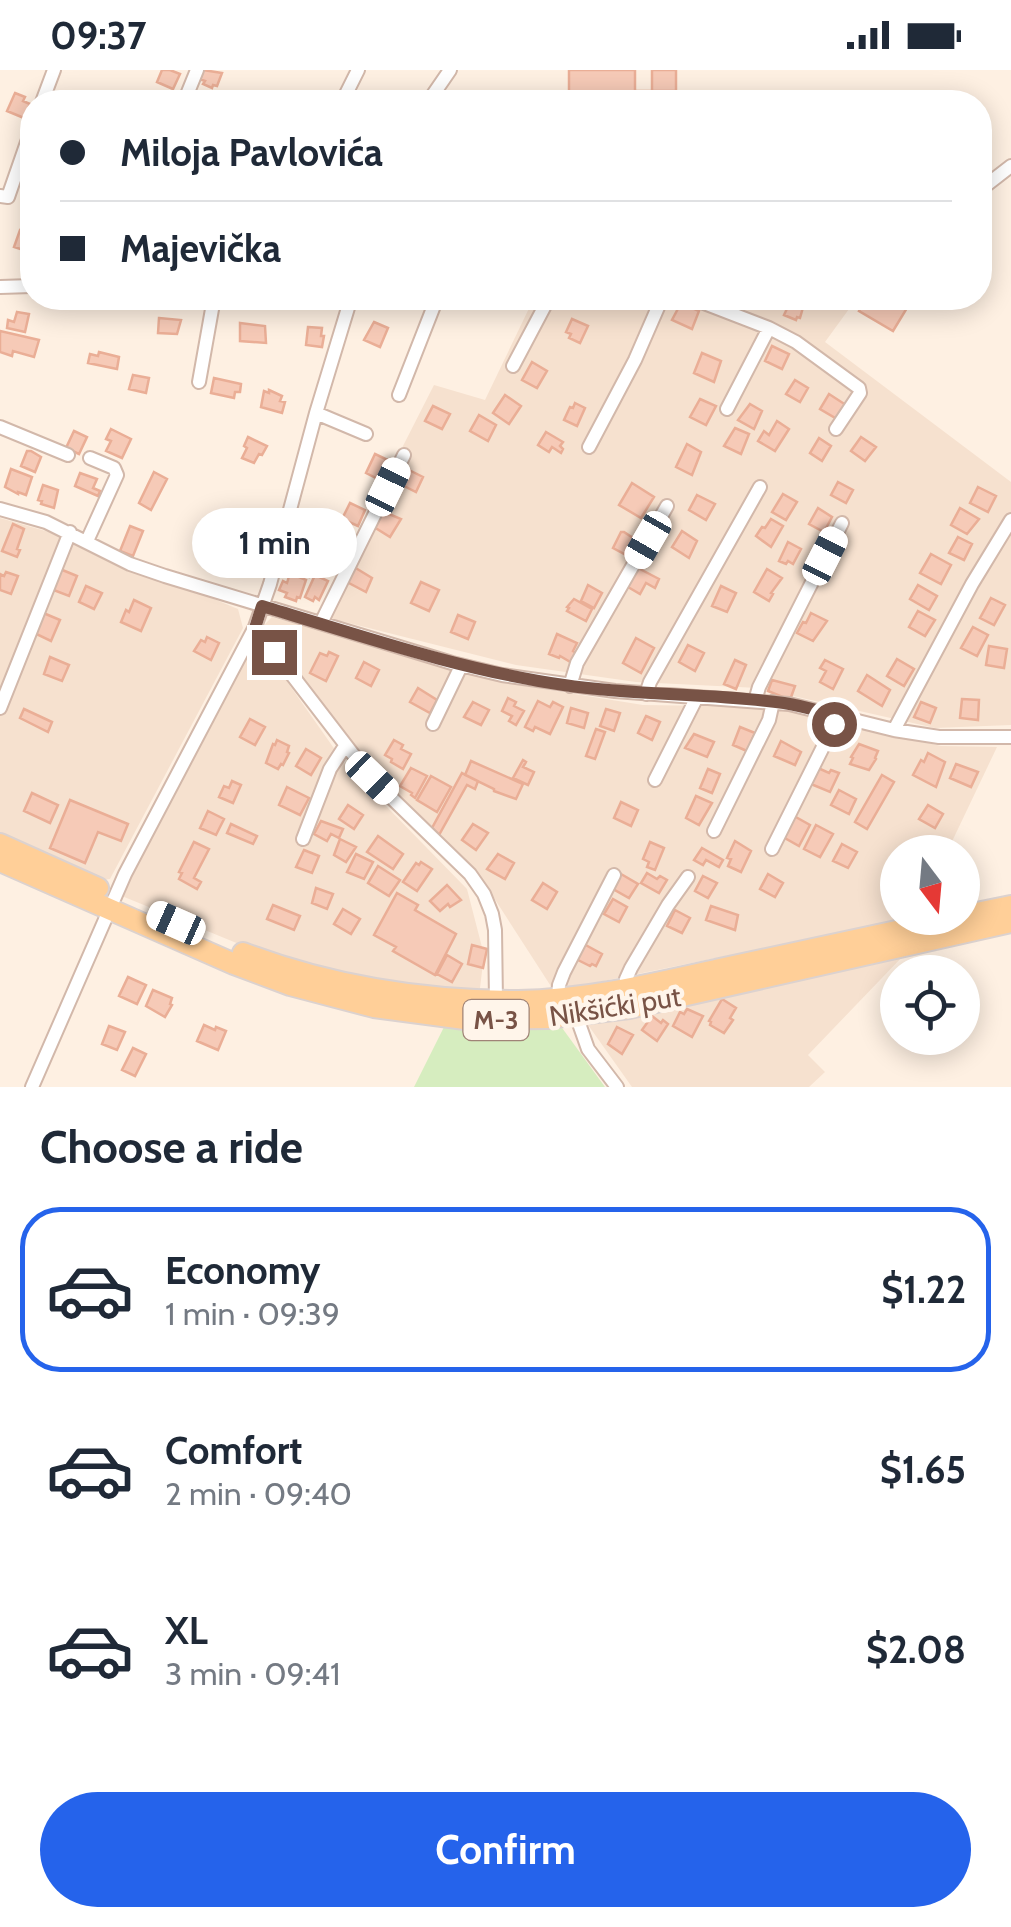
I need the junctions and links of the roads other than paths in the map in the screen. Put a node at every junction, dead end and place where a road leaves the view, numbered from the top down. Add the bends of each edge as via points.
1 (20, 162) edge
2 (0, 196) edge
3 (212, 310) edge
4 (347, 310) edge
5 (432, 310) edge
6 (543, 310) edge
7 (657, 310) edge
8 (722, 310) edge
9 (769, 328) junction
10 (513, 366) dead end
11 (199, 382) dead end
12 (399, 395) dead end
13 (727, 410) dead end
14 (316, 413) junction
15 (0, 427) edge
16 (836, 429) dead end
17 (366, 434) dead end
18 (589, 447) dead end
19 (68, 454) dead end
20 (404, 455) dead end
21 (90, 458) dead end
22 (760, 487) dead end
23 (667, 506) dead end
24 (0, 509) edge
25 (1011, 520) edge
26 (842, 522) dead end
27 (70, 532) junction
28 (87, 541) junction
29 (262, 606) junction
30 (321, 623) junction
31 (255, 628) junction
32 (461, 666) junction
33 (570, 686) junction
34 (646, 694) junction
35 (697, 697) junction
36 (755, 701) junction
37 (773, 702) junction
38 (0, 708) edge
39 (836, 715) junction
40 (432, 724) dead end
41 (894, 730) junction
42 (1011, 737) edge
43 (345, 746) junction
44 (655, 780) dead end
45 (714, 831) dead end
46 (303, 838) dead end
47 (0, 844) edge
48 (772, 849) dead end
49 (0, 861) edge
50 (614, 875) dead end
51 (688, 877) dead end
52 (112, 902) junction
53 (1011, 906) edge
54 (980, 913) edge
55 (1011, 922) edge
56 (880, 930) edge
57 (625, 989) junction
58 (558, 997) junction
59 (496, 1000) junction
60 (576, 1016) junction
61 (32, 1087) edge
62 (617, 1087) edge

1 - 2 street via 8,197
3 - 11 street
4 - 14 street
5 - 12 street
6 - 10 street
7 - 18 street
8 - 9 street
9 - 13 street
9 - 16 street via 860,390
14 - 17 street
14 - 29 street
15 - 19 street
20 - 30 street
21 - 28 street via 118,475
22 - 34 street
23 - 33 street
24 - 27 street
25 - 41 street
26 - 36 street
27 - 28 street
27 - 38 street
28 - 29 street via 130,564
29 - 30 street
29 - 31 street
30 - 32 street
31 - 43 street
31 - 52 street
32 - 33 street
32 - 40 street
33 - 34 street
34 - 35 street
35 - 36 street
35 - 44 street
36 - 37 street
37 - 39 street
37 - 45 street
39 - 41 street
39 - 48 street
41 - 42 street
43 - 46 street
43 - 59 street via 484,894 495,930
47 - 52 main road
49 - 52 main road, Nikšićki put / M-3
50 - 58 street
51 - 57 street via 631,968
52 - 59 main road via 270,963 396,993
52 - 60 main road, Nikšićki put / M-3 via 251,970 346,1001 465,1019
52 - 61 street
53 - 54 main road
55 - 60 main road, Nikšićki put / M-3
56 - 57 main road
57 - 58 main road
58 - 59 main road
60 - 62 street via 588,1049

